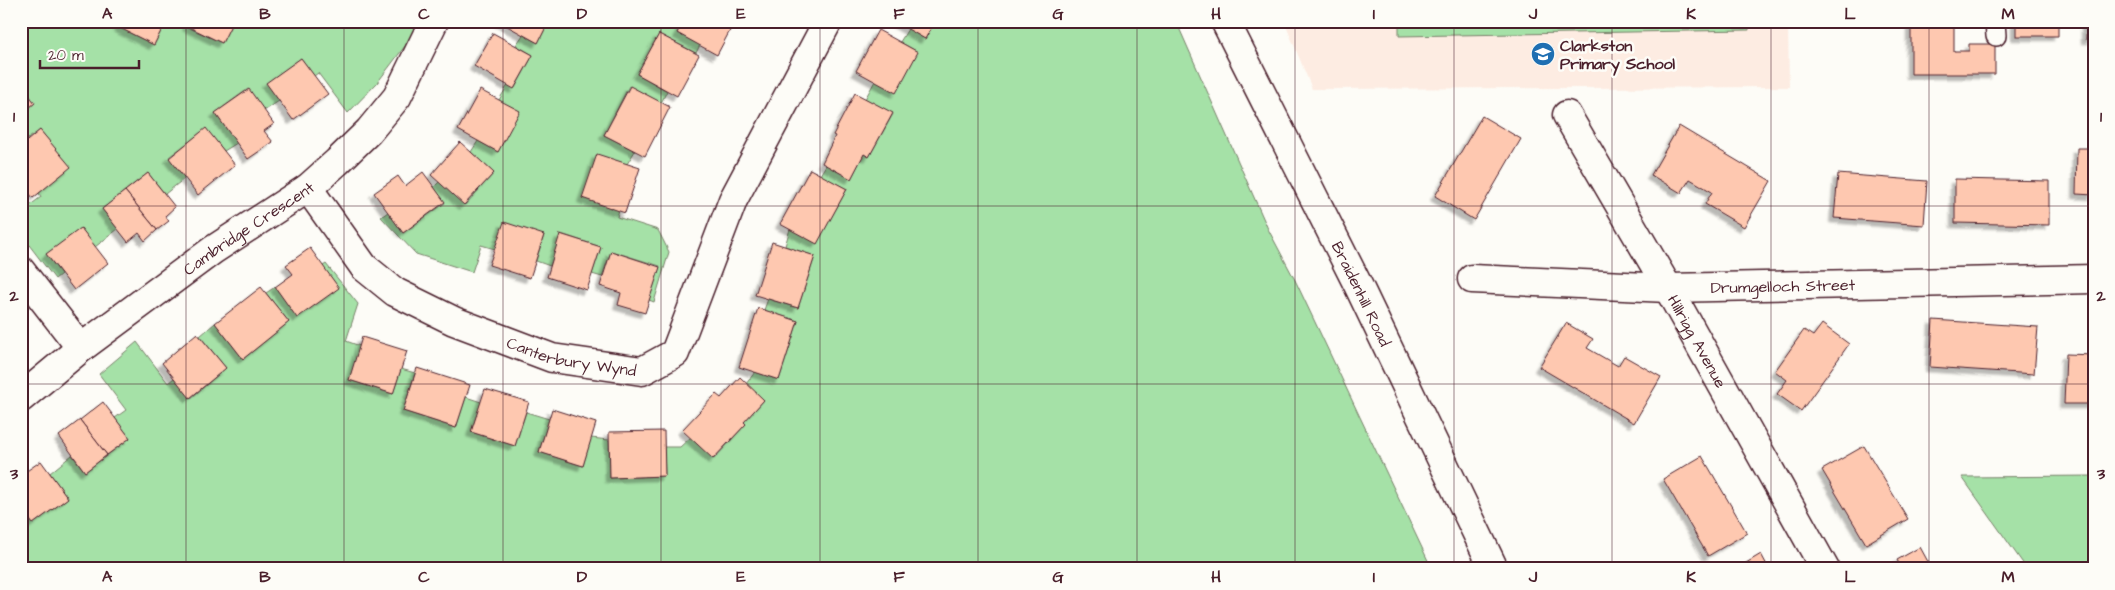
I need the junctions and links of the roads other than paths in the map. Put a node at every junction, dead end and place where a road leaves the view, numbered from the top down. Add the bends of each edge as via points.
1 (434, 21) edge
2 (828, 21) edge
3 (1225, 21) edge
4 (1567, 115) dead end
5 (308, 188) junction
6 (21, 271) edge
7 (1472, 279) dead end
8 (2094, 279) edge
9 (1668, 288) junction
10 (81, 348) junction
11 (21, 398) edge
12 (1494, 569) edge
13 (1825, 569) edge

1 - 5 street, Cambridge Crescent via 397,97 369,131
2 - 5 street, Canterbury Wynd via 733,200 676,353 642,371 552,358 454,321 395,292 364,267
3 - 12 street, Braidenhill Road via 1358,285
4 - 9 street, Hillrigg Avenue
5 - 10 street, Cambridge Crescent via 213,250
6 - 10 street
7 - 9 street, Drumgelloch Street
8 - 9 street, Drumgelloch Street
9 - 13 street, Hillrigg Avenue
10 - 11 street, Cambridge Crescent

